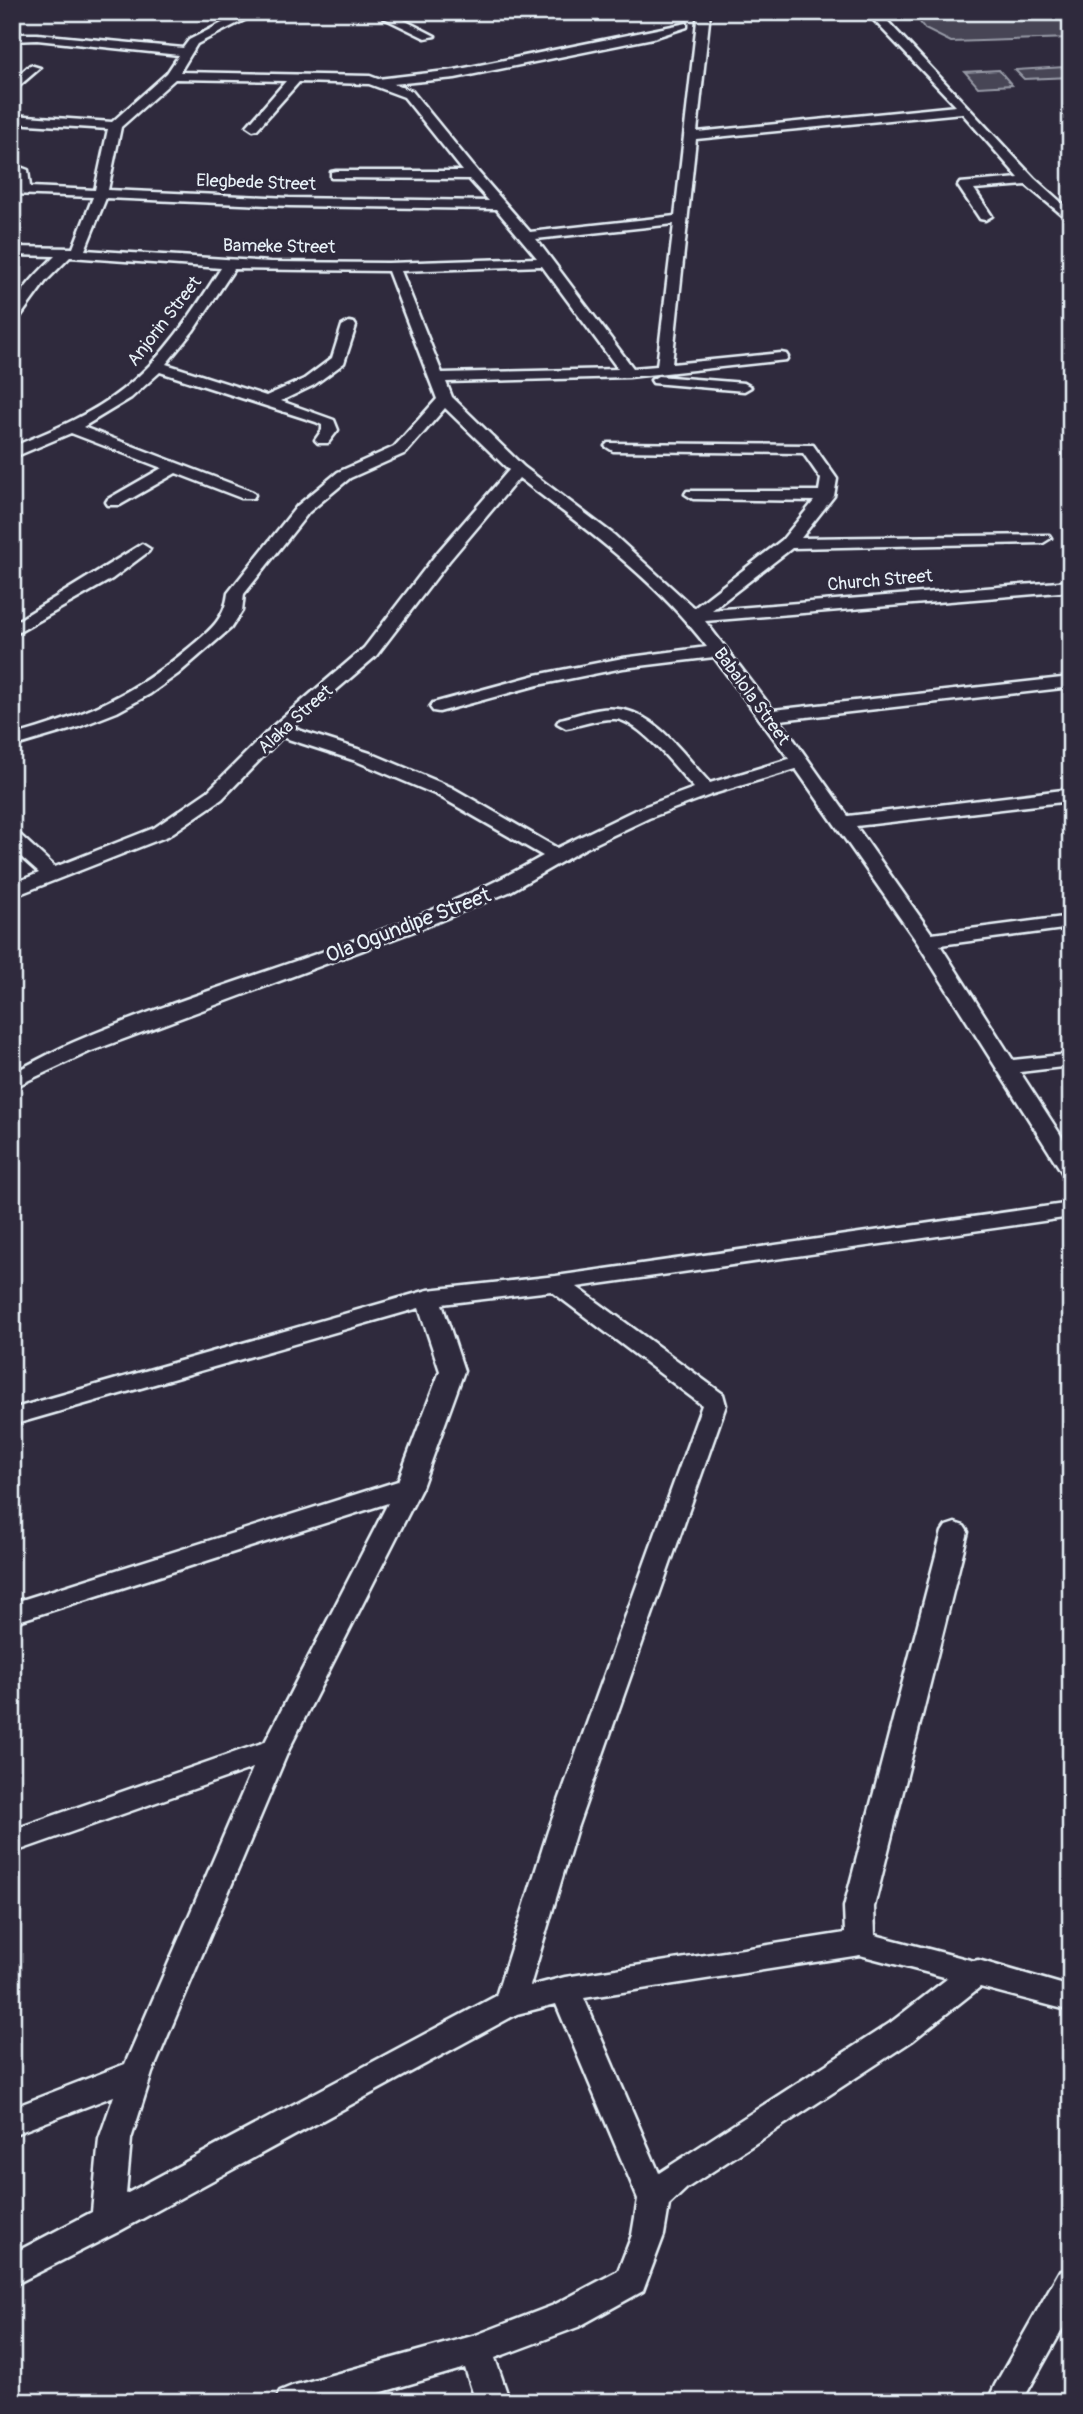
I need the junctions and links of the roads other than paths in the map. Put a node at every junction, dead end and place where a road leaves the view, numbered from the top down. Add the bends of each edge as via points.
1 (195, 12) edge
2 (254, 12) edge
3 (389, 12) edge
4 (704, 12) edge
5 (872, 12) edge
6 (241, 17) junction
7 (12, 24) edge
8 (429, 36) dead end
9 (37, 37) junction
10 (12, 38) edge
11 (187, 51) junction
12 (24, 73) edge
13 (172, 75) junction
14 (423, 77) junction
15 (299, 80) junction
16 (377, 82) junction
17 (12, 88) edge
18 (965, 109) junction
19 (12, 119) edge
20 (114, 126) junction
21 (253, 127) dead end
22 (691, 136) junction
23 (12, 168) edge
24 (336, 175) dead end
25 (473, 175) junction
26 (1029, 181) junction
27 (15, 191) edge
28 (101, 194) junction
29 (498, 205) junction
30 (985, 216) dead end
31 (1071, 218) edge
32 (681, 219) junction
33 (527, 236) junction
34 (12, 251) edge
35 (73, 251) junction
36 (545, 262) junction
37 (230, 265) junction
38 (393, 268) junction
39 (12, 318) edge
40 (349, 326) dead end
41 (781, 357) dead end
42 (157, 366) junction
43 (664, 369) junction
44 (629, 373) junction
45 (596, 375) junction
46 (437, 378) junction
47 (744, 387) dead end
48 (445, 399) junction
49 (270, 401) junction
50 (69, 427) junction
51 (323, 440) dead end
52 (613, 446) dead end
53 (12, 453) edge
54 (176, 467) junction
55 (518, 470) junction
56 (693, 494) dead end
57 (247, 495) dead end
58 (826, 496) junction
59 (114, 502) dead end
60 (1043, 538) dead end
61 (788, 543) junction
62 (142, 549) dead end
63 (1071, 586) edge
64 (693, 617) junction
65 (12, 631) edge
66 (720, 651) junction
67 (1071, 682) edge
68 (439, 707) dead end
69 (768, 716) junction
70 (566, 723) dead end
71 (279, 730) junction
72 (12, 742) edge
73 (800, 762) junction
74 (706, 790) junction
75 (1071, 795) edge
76 (844, 822) junction
77 (12, 838) edge
78 (558, 857) junction
79 (54, 876) junction
80 (12, 891) edge
81 (1071, 922) edge
82 (927, 941) junction
83 (1071, 1060) edge
84 (1008, 1067) junction
85 (12, 1082) edge
86 (1071, 1169) edge
87 (1071, 1210) edge
88 (556, 1283) junction
89 (428, 1298) junction
90 (12, 1417) edge
91 (409, 1487) junction
92 (955, 1532) dead end
93 (12, 1613) edge
94 (275, 1749) junction
95 (12, 1842) edge
96 (860, 1943) junction
97 (978, 1972) junction
98 (565, 1989) junction
99 (1071, 1999) edge
100 (509, 2004) junction
101 (137, 2073) junction
102 (12, 2122) edge
103 (654, 2199) junction
104 (107, 2222) junction
105 (12, 2271) edge
106 (1071, 2282) edge
107 (476, 2350) junction
108 (292, 2402) edge
109 (493, 2402) edge
110 (1008, 2402) edge

1 - 6 street
2 - 6 street
3 - 8 street via 388,16
4 - 22 street
5 - 18 street
6 - 11 street via 193,42
7 - 9 street
9 - 10 street
9 - 11 street
11 - 13 street
12 - 17 street
13 - 15 street
13 - 20 street
14 - 14 street via 653,35 683,25
14 - 16 street
15 - 16 street
15 - 21 street
16 - 25 street via 408,94
18 - 22 street
18 - 26 street
19 - 20 street
20 - 28 street
22 - 32 street
23 - 27 street via 23,173
24 - 25 street
25 - 29 street
26 - 30 street via 965,186
26 - 31 street
27 - 28 street, Elegbede Street
28 - 29 street, Elegbede Street
28 - 35 street
29 - 33 street
32 - 33 street
32 - 43 street
33 - 36 street
34 - 35 street, Bameke Street
35 - 37 street, Bameke Street
35 - 39 street via 41,278
36 - 38 street, Bameke Street
36 - 44 street
37 - 38 street, Bameke Street
37 - 42 street, Anjorin Street via 199,314
38 - 46 street, Babalola Street
40 - 49 street via 339,360 309,382
41 - 43 street
42 - 49 street
42 - 50 street, Anjorin Street via 136,386
43 - 44 street
44 - 45 street
45 - 46 street
45 - 47 street
46 - 48 street, Babalola Street
48 - 55 street, Babalola Street
48 - 72 street via 400,450 344,475 303,509 236,593 236,608 229,622 164,677 124,702
49 - 51 street via 329,423
50 - 53 street, Anjorin Street
50 - 54 street
52 - 58 street via 808,448 829,480
54 - 57 street
54 - 59 street
55 - 64 street, Babalola Street via 608,538
55 - 71 street, Alaka Street via 370,652
56 - 58 street
58 - 61 street
60 - 61 street
61 - 64 street
62 - 65 street
63 - 64 street, Church Street
64 - 66 street, Babalola Street
66 - 68 street via 536,680
66 - 69 street, Babalola Street
67 - 69 street
69 - 73 street, Babalola Street
70 - 74 street via 628,716 650,732
71 - 78 street via 363,757 444,791
71 - 79 street, Alaka Street via 215,795 161,832
73 - 74 street, Ola Ogundipe Street
73 - 76 street, Babalola Street
74 - 78 street, Ola Ogundipe Street via 642,814
75 - 76 street
76 - 82 street, Babalola Street
77 - 79 street
78 - 85 street, Ola Ogundipe Street via 502,888 430,918 81,1047
79 - 80 street, Alaka Street
81 - 82 street
82 - 84 street, Babalola Street
83 - 84 street
84 - 86 street, Babalola Street
87 - 88 street
88 - 89 street
88 - 100 street via 714,1400 714,1405 562,1830
89 - 90 street
89 - 91 street via 452,1371
91 - 93 street
91 - 94 street
92 - 96 street via 859,1907
94 - 95 street
94 - 101 street
96 - 97 street
96 - 98 street
97 - 99 street
97 - 103 street via 901,2032 676,2178
98 - 100 street
98 - 103 street
100 - 104 street
101 - 102 street
101 - 104 street via 115,2139
103 - 107 street via 648,2235 631,2281 566,2316
104 - 105 street
106 - 110 street via 1007,2396
107 - 108 street
107 - 109 street

